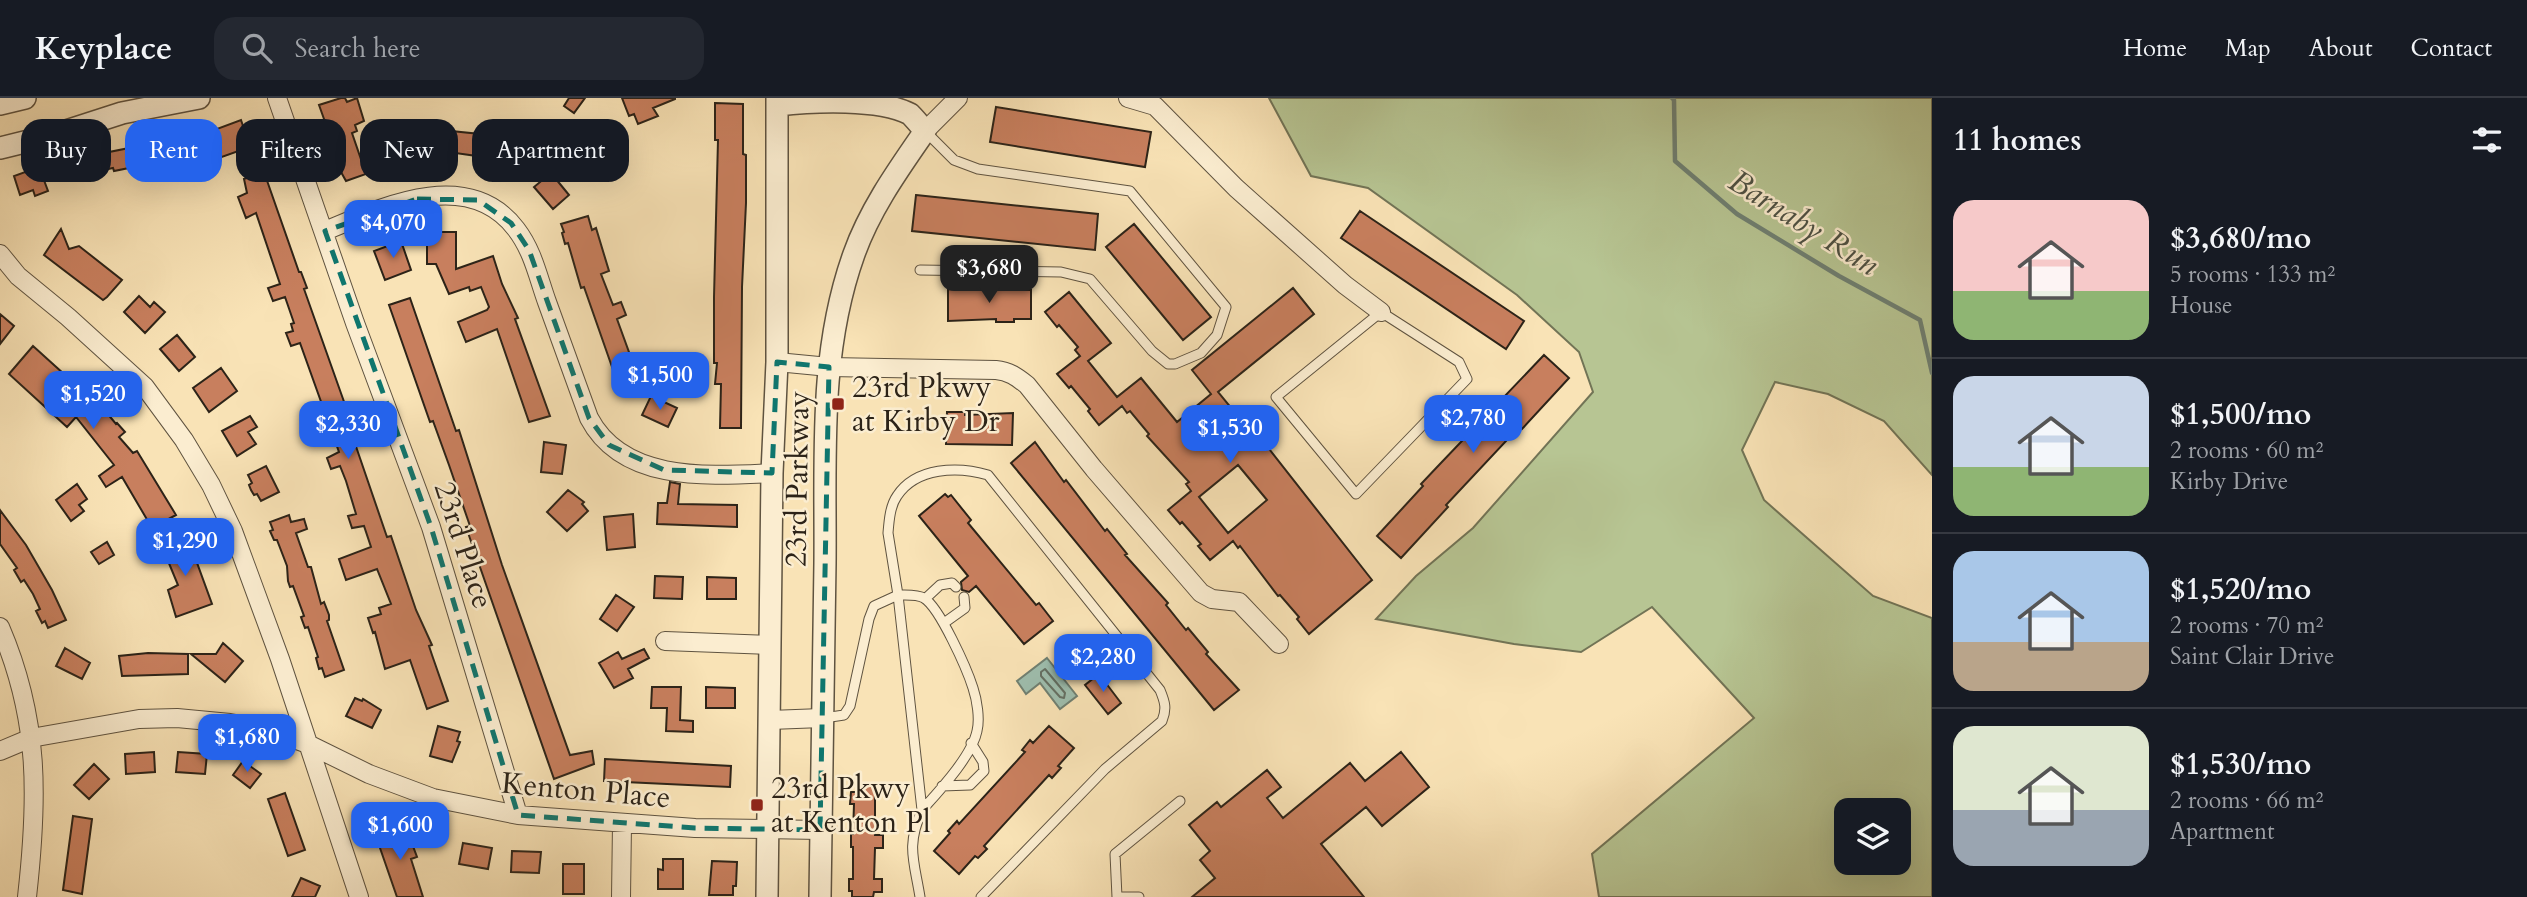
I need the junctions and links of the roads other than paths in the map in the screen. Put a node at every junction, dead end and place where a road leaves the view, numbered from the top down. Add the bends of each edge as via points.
1 (25, 98) edge
2 (199, 98) edge
3 (276, 98) edge
4 (958, 98) edge
5 (1128, 98) edge
6 (778, 101) edge
7 (0, 104) edge
8 (925, 131) junction
9 (0, 148) edge
10 (325, 231) junction
11 (0, 254) edge
12 (920, 270) dead end
13 (1381, 312) junction
14 (777, 362) junction
15 (829, 367) junction
16 (772, 473) junction
17 (956, 587) dead end
18 (898, 595) junction
19 (964, 597) dead end
20 (925, 599) junction
21 (944, 623) junction
22 (0, 628) edge
23 (665, 641) dead end
24 (1279, 644) dead end
25 (771, 645) junction
26 (821, 718) junction
27 (770, 720) junction
28 (31, 738) junction
29 (971, 743) junction
30 (308, 744) junction
31 (0, 751) edge
32 (942, 786) junction
33 (1180, 801) dead end
34 (922, 810) junction
35 (518, 815) junction
36 (622, 824) junction
37 (767, 829) junction
38 (821, 830) junction
39 (27, 897) edge
40 (359, 897) edge
41 (621, 897) edge
42 (767, 897) edge
43 (820, 897) edge
44 (920, 897) edge
45 (981, 897) edge
46 (1120, 897) edge
47 (1139, 897) edge

1 - 7 street
2 - 9 street via 122,113
3 - 10 street, 23rd Place
4 - 8 street, 23rd Parkway
5 - 13 street via 1155,106 1236,188
6 - 8 street via 881,102 909,114
6 - 14 street, 23rd Parkway
8 - 12 lane via 954,160 978,169 1130,191 1226,307 1217,335 1201,353 1175,365 1152,351 1100,288 1081,275
8 - 15 street, 23rd Parkway via 867,221 835,317
10 - 16 street via 380,208 438,195 463,196 488,205 511,223 529,250 589,418 609,445 664,470
10 - 35 street, 23rd Place via 431,527
11 - 30 street via 18,276 145,387 199,463 233,531
13 - 13 lane via 1458,362 1467,379 1356,494 1276,397
14 - 15 street
14 - 16 street, 23rd Parkway
15 - 24 street via 996,370 1016,376 1201,593 1212,599 1240,601
15 - 26 street, 23rd Parkway
16 - 25 street, 23rd Parkway
17 - 20 lane via 946,583
18 - 20 lane
18 - 26 lane via 874,606 850,706 844,715
18 - 34 lane
18 - 45 lane via 888,533 898,494 912,481 949,469 988,475 1165,701 1162,721 1097,777
19 - 21 lane via 965,608
20 - 21 lane
21 - 29 lane via 976,697 978,724
22 - 28 street via 23,690
23 - 25 street
25 - 27 street, 23rd Parkway
26 - 27 street
26 - 38 street, 23rd Parkway
27 - 37 street, 23rd Parkway
28 - 30 street, Kenton Place via 139,719 177,718 270,730
28 - 31 street, Kenton Place
28 - 39 street via 35,796
29 - 32 lane
29 - 32 lane via 984,771 970,785
30 - 35 street, Kenton Place via 433,798
30 - 40 street
32 - 34 lane
33 - 46 lane via 1115,854
34 - 44 lane via 911,843
35 - 36 street, Kenton Place
36 - 37 street, Kenton Place
36 - 41 street
37 - 38 street, Kenton Place
37 - 42 street, 23rd Parkway
38 - 43 street, 23rd Parkway
46 - 47 lane

